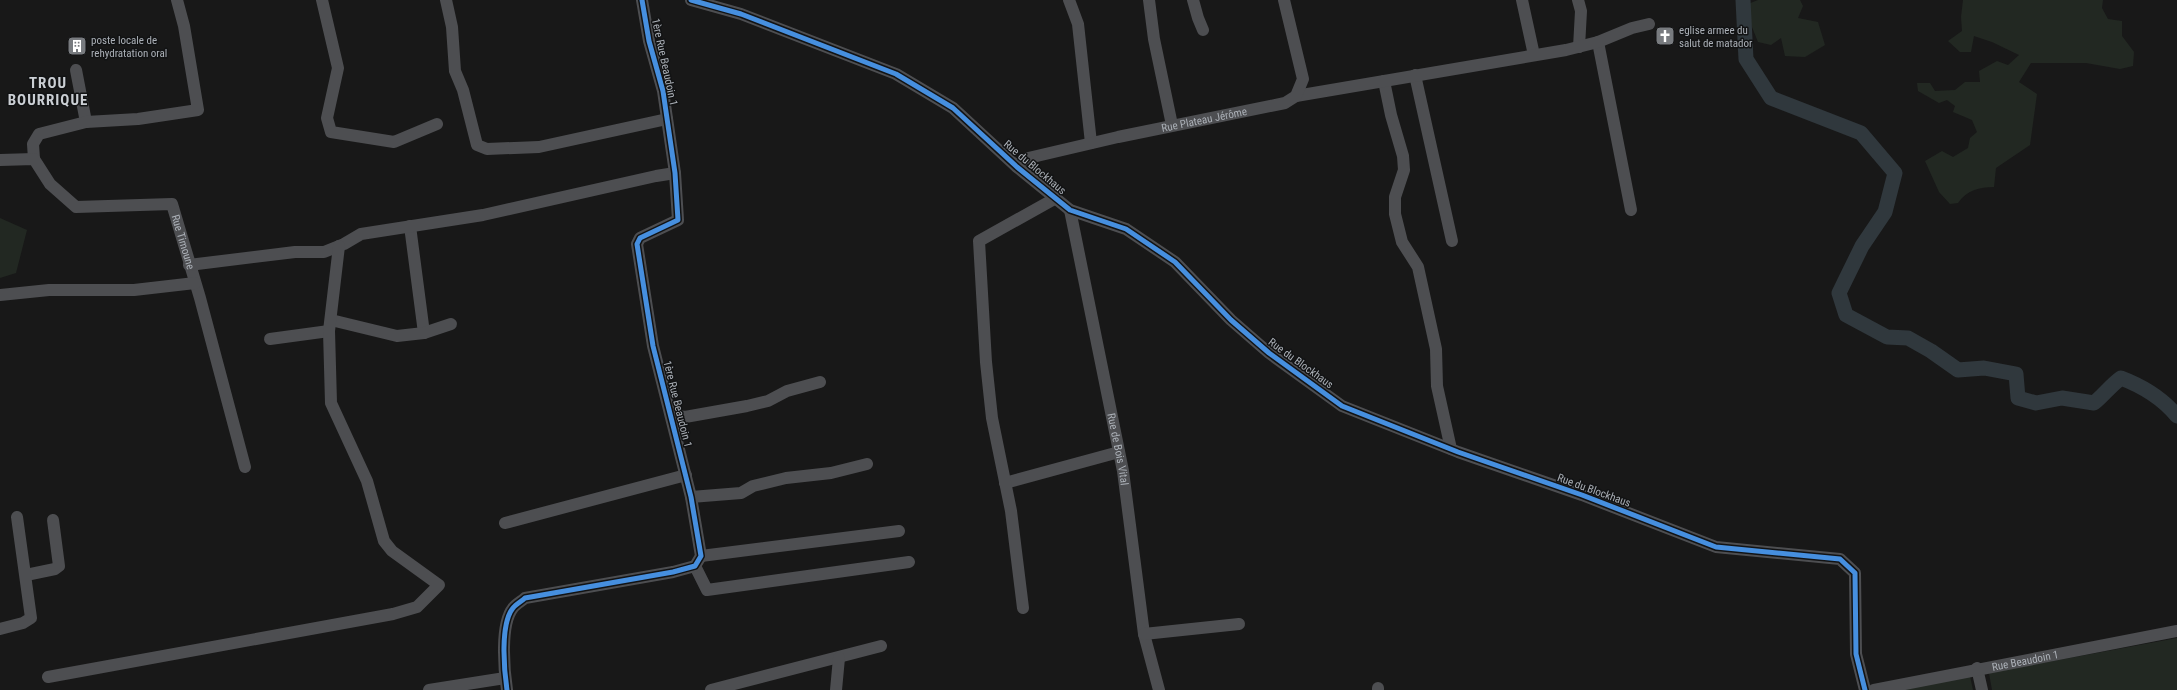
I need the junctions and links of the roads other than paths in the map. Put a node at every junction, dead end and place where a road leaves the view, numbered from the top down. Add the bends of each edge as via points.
1 (177, 0) edge
2 (322, 0) edge
3 (446, 0) edge
4 (642, 0) edge
5 (691, 0) edge
6 (1069, 0) edge
7 (1149, 0) edge
8 (1194, 0) edge
9 (1284, 0) edge
10 (1522, 0) edge
11 (1578, 0) edge
12 (1649, 24) dead end
13 (1203, 30) dead end
14 (1598, 42) junction
15 (1579, 47) junction
16 (1534, 55) junction
17 (76, 70) dead end
18 (1415, 75) junction
19 (1384, 81) junction
20 (1296, 96) junction
21 (666, 119) junction
22 (86, 122) junction
23 (437, 124) dead end
24 (1172, 126) junction
25 (1091, 143) junction
26 (34, 159) junction
27 (0, 160) edge
28 (1017, 167) junction
29 (675, 174) junction
30 (1056, 198) junction
31 (1070, 210) junction
32 (1631, 210) dead end
33 (410, 226) junction
34 (1452, 241) dead end
35 (339, 246) junction
36 (189, 266) junction
37 (195, 283) junction
38 (0, 295) edge
39 (451, 324) dead end
40 (330, 326) junction
41 (424, 333) junction
42 (270, 339) dead end
43 (820, 382) dead end
44 (671, 415) junction
45 (1451, 449) junction
46 (1119, 452) junction
47 (866, 464) dead end
48 (245, 467) dead end
49 (686, 475) junction
50 (1005, 483) junction
51 (691, 497) junction
52 (17, 517) dead end
53 (53, 520) dead end
54 (505, 523) dead end
55 (899, 531) dead end
56 (698, 561) junction
57 (909, 562) dead end
58 (26, 575) junction
59 (1023, 608) dead end
60 (1239, 624) dead end
61 (0, 629) edge
62 (2177, 631) edge
63 (1144, 634) junction
64 (881, 646) dead end
65 (839, 658) junction
66 (1978, 668) junction
67 (48, 677) dead end
68 (506, 684) edge
69 (728, 688) edge
70 (429, 690) edge
71 (711, 690) edge
72 (836, 690) edge
73 (1159, 690) edge
74 (1865, 690) edge
75 (1874, 690) edge
76 (1982, 690) edge

1 - 22 street via 184,26 198,110 138,119
2 - 23 street via 338,68 327,118 331,132 394,142
3 - 21 street via 452,27 456,71 477,145 487,149 539,147
4 - 21 street, 1ère Rue Beaudoin 1 via 649,41 663,91
5 - 28 street, Rue du Blockhaus via 776,27 896,74 953,108
6 - 25 street via 1078,24
7 - 24 street via 1154,39
8 - 13 street
9 - 20 street via 1303,79
10 - 16 street
11 - 15 street via 1581,11
12 - 14 street, Rue Plateau Jérôme
14 - 15 street, Rue Plateau Jérôme
14 - 32 street
15 - 16 street, Rue Plateau Jérôme
16 - 18 street, Rue Plateau Jérôme
17 - 22 street
18 - 19 street, Rue Plateau Jérôme
18 - 34 street
19 - 20 street, Rue Plateau Jérôme
19 - 45 street via 1403,156 1404,170 1395,197 1395,214 1402,242 1418,267 1436,349 1437,386
20 - 24 street, Rue Plateau Jérôme via 1285,103
21 - 29 street, 1ère Rue Beaudoin 1
22 - 26 street via 39,134 33,144
24 - 25 street, Rue Plateau Jérôme
25 - 28 street, Rue Plateau Jérôme via 1024,160
26 - 27 street
26 - 36 street, Rue Timoune via 50,184 76,207 172,204
28 - 30 street, Rue du Blockhaus
29 - 33 street via 483,214
29 - 44 street, 1ère Rue Beaudoin 1 via 678,220 640,238 637,244 653,346
30 - 31 street, Rue du Blockhaus
30 - 50 street via 979,242 992,418
31 - 45 street, Rue du Blockhaus via 1126,229 1175,262 1269,354 1342,406
31 - 46 street, Rue de Bois Vital
33 - 35 street via 361,234
33 - 41 street
35 - 36 street via 324,252 295,252
35 - 40 street
36 - 37 street, Rue Timoune
37 - 38 street via 134,290 49,290
37 - 48 street, Rue Timoune
39 - 41 street
40 - 41 street via 397,336
40 - 42 street
40 - 67 street via 331,403 367,481 384,541 392,551 439,585 417,608 393,614
43 - 44 street via 787,391 768,401 746,406 685,417
44 - 49 street, 1ère Rue Beaudoin 1
45 - 74 street, Rue du Blockhaus via 1582,495 1716,547 1840,559 1855,573 1856,654
46 - 50 street
46 - 63 street, Rue de Bois Vital
47 - 51 street via 831,473 786,478 753,486 741,494
49 - 51 street, 1ère Rue Beaudoin 1
49 - 54 street
50 - 59 street
51 - 56 street, 1ère Rue Beaudoin 1
52 - 58 street
53 - 58 street via 59,566
55 - 56 street
56 - 57 street, 1ère Rue Beaudoin 1 via 707,590
56 - 68 street via 673,572 525,598 513,608 505,630
58 - 61 street via 30,618 23,623
60 - 63 street
62 - 66 street, Rue Beaudoin 1
63 - 73 street, Rue de Bois Vital
64 - 65 street
65 - 69 street
65 - 72 street
66 - 75 street, Rue Beaudoin 1
66 - 76 street
68 - 70 street
69 - 71 street

